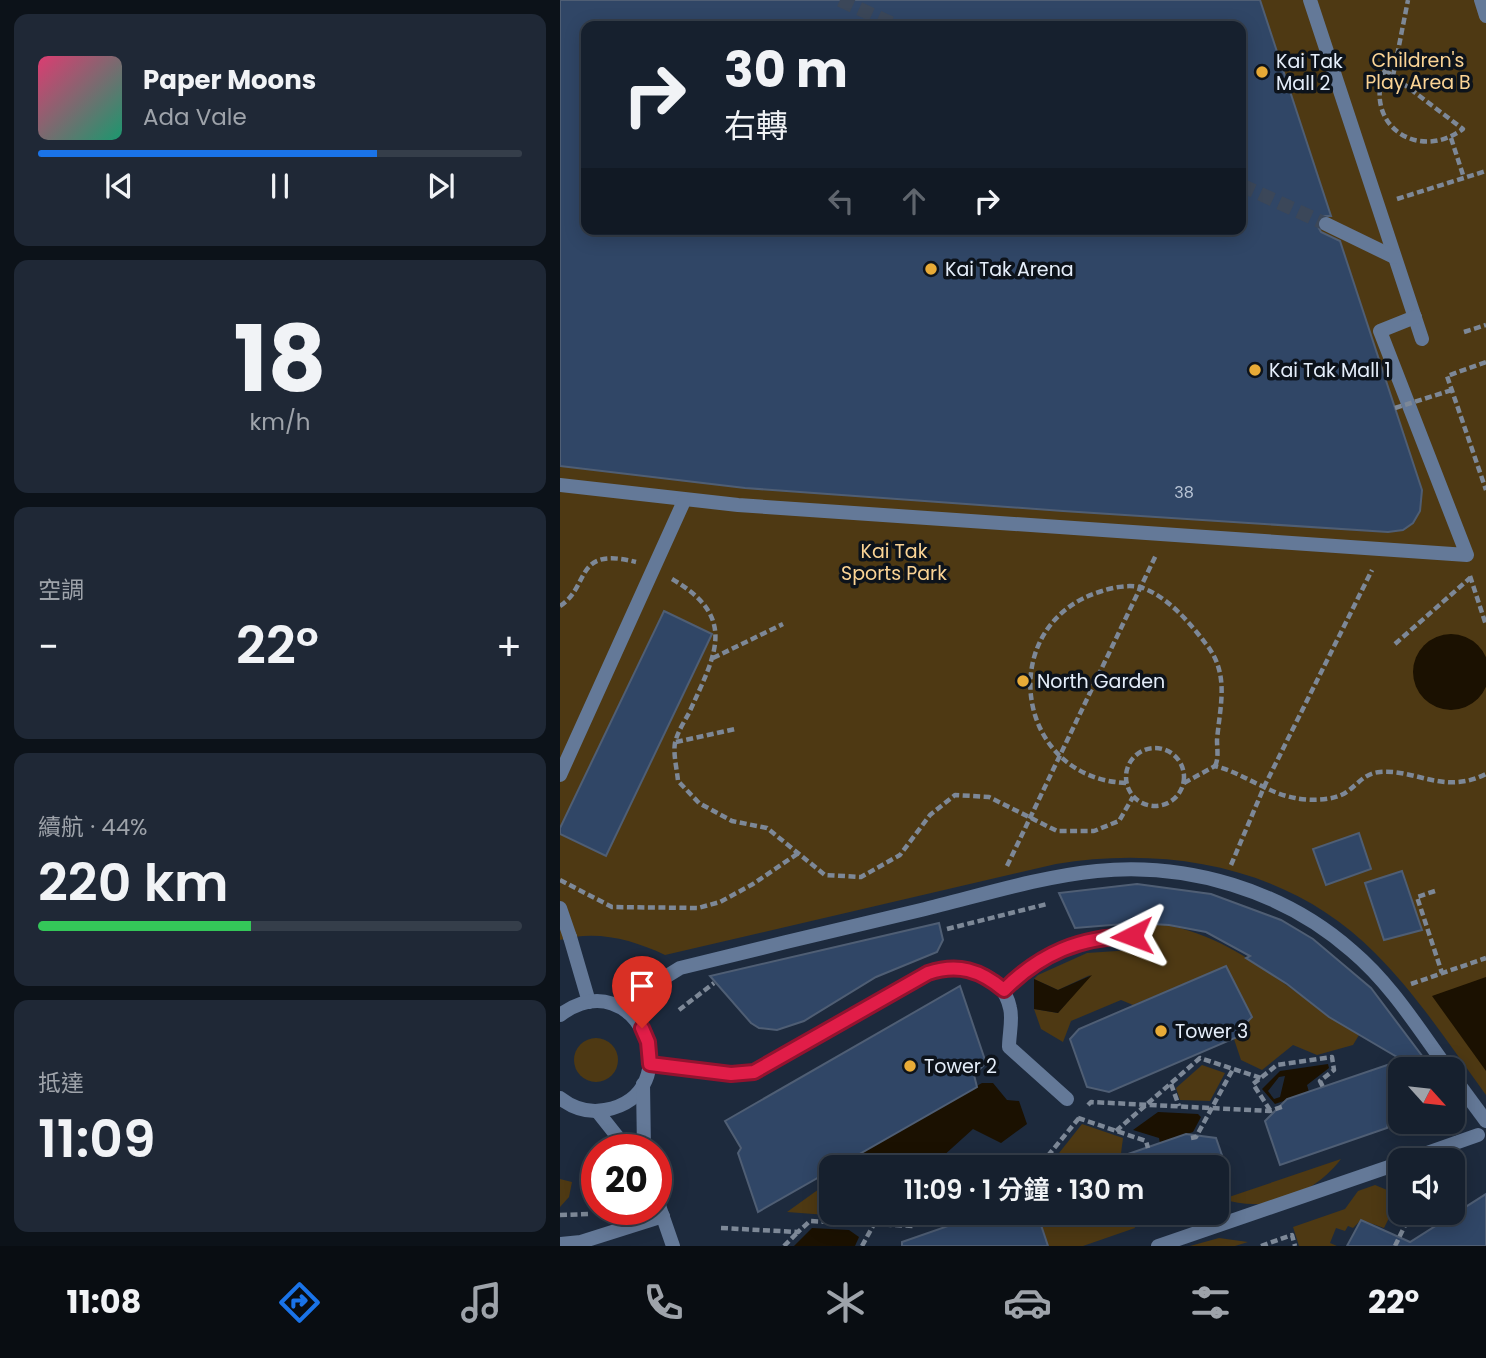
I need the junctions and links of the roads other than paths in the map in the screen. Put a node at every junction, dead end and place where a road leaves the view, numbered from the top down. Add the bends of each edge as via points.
1 (1310, 0) edge
2 (1481, 0) edge
3 (1486, 16) edge
4 (1326, 224) tunnel mouth
5 (1394, 257) junction
6 (1415, 317) junction
7 (1422, 340) dead end
8 (560, 485) edge
9 (684, 501) junction
10 (560, 775) edge
11 (560, 908) edge
12 (1132, 936) dead end
13 (1004, 990) junction
14 (589, 1002) junction
15 (629, 1013) junction
16 (560, 1015) edge
17 (1439, 1057) edge
18 (650, 1064) junction
19 (643, 1084) junction
20 (1465, 1093) edge
21 (560, 1098) edge
22 (1067, 1099) dead end
23 (597, 1111) junction
24 (1486, 1121) edge
25 (615, 1134) edge
26 (643, 1134) edge
27 (1478, 1135) dead end
28 (1441, 1148) edge
29 (1388, 1167) edge
30 (637, 1225) edge
31 (666, 1225) edge
32 (560, 1244) edge
33 (582, 1244) edge
34 (673, 1246) edge
35 (1158, 1246) edge

1 - 5 street
2 - 3 street
4 - 5 street
5 - 6 street
6 - 7 street
6 - 9 street via 1380,331 1467,555
8 - 9 street
9 - 10 street
11 - 14 street
12 - 13 street via 1084,940 1060,948 1039,959
13 - 18 street via 978,972 940,969 754,1072 731,1074
13 - 22 street via 1011,1009 1009,1047
14 - 15 street via 605,1002
14 - 16 street
15 - 17 street via 640,992 680,968 1057,878 1122,870 1175,872 1224,882 1287,907 1320,927 1391,990
15 - 18 street via 648,1042
18 - 19 street
19 - 23 street via 623,1104
19 - 26 street
20 - 24 street
21 - 23 street via 579,1109
23 - 25 street
27 - 28 street
29 - 35 street
30 - 33 street
31 - 34 street
32 - 33 street

